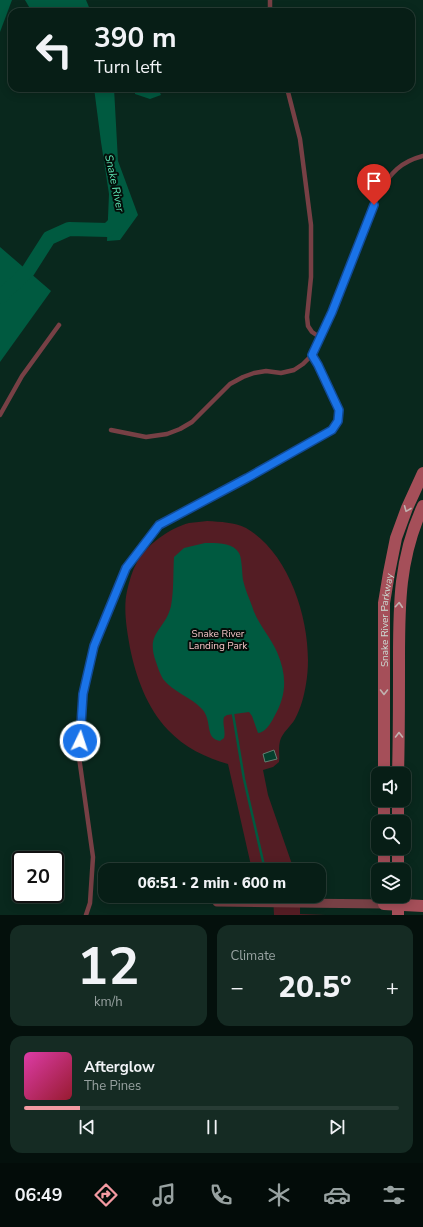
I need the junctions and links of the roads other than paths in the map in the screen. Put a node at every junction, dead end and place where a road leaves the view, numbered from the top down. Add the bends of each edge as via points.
1 (288, 92) edge
2 (423, 156) edge
3 (59, 325) dead end
4 (321, 338) junction
5 (312, 355) junction
6 (0, 415) edge
7 (111, 430) dead end
8 (423, 473) edge
9 (423, 506) edge
10 (384, 767) edge
11 (398, 767) edge
12 (318, 903) edge
13 (384, 905) edge
14 (398, 905) edge
15 (423, 906) edge
16 (86, 915) edge

1 - 4 lane via 300,139 311,225 308,326
2 - 4 lane via 402,165 389,175 379,192
3 - 6 lane via 22,376
4 - 5 lane
5 - 7 lane via 294,370 281,373 254,373 230,384 192,422 167,434 146,437
5 - 16 lane via 339,410 338,421 332,430 159,525 126,568 94,646 83,694 79,757 93,857 90,903
8 -> 10 street, Snake River Parkway via 396,538 384,604
11 -> 9 street, Snake River Parkway via 399,606 405,558
12 - 13 street
13 - 14 street
14 - 15 street

